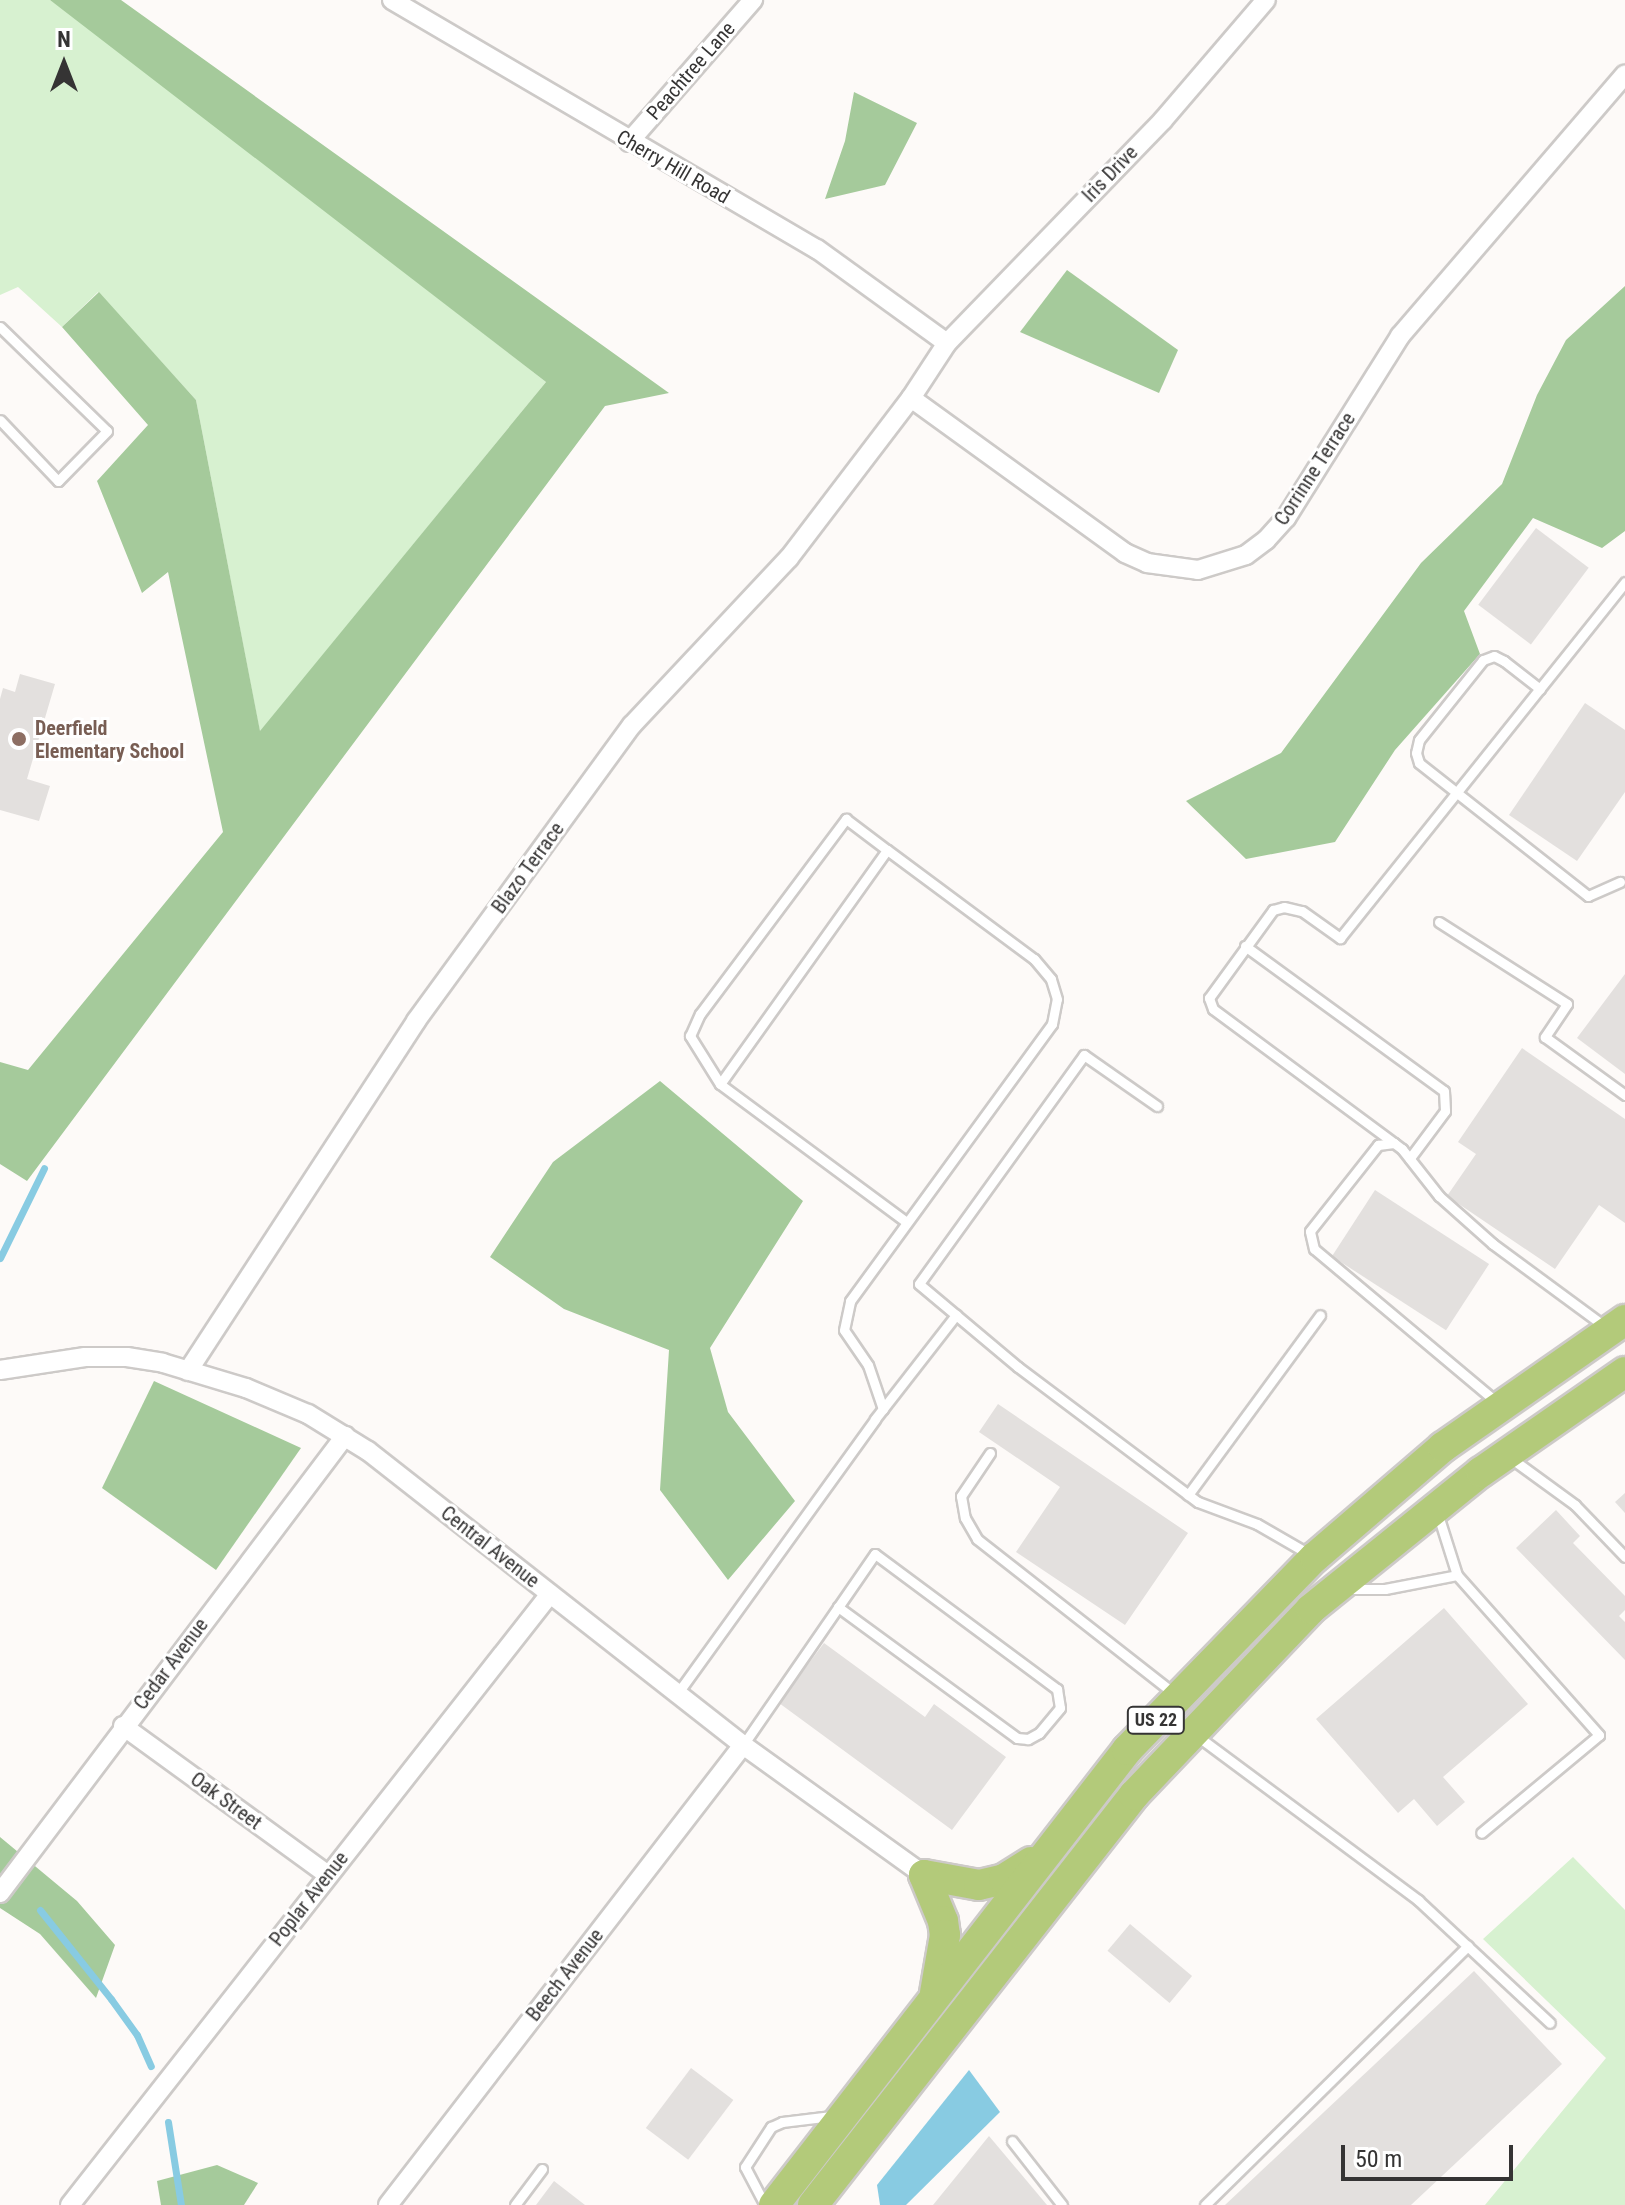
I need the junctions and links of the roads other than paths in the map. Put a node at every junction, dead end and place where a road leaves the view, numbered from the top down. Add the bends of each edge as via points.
1 (392, 0) edge
2 (753, 0) edge
3 (1266, 0) edge
4 (1625, 74) edge
5 (629, 142) junction
6 (0, 327) edge
7 (947, 343) junction
8 (911, 398) junction
9 (0, 420) edge
10 (1625, 582) edge
11 (1540, 689) junction
12 (1455, 794) junction
13 (887, 850) junction
14 (1623, 880) edge
15 (1439, 922) dead end
16 (1245, 946) junction
17 (720, 1084) junction
18 (1625, 1095) edge
19 (1157, 1106) dead end
20 (1394, 1143) junction
21 (1410, 1158) junction
22 (905, 1221) junction
23 (956, 1315) junction
24 (1320, 1315) dead end
25 (1618, 1326) edge
26 (0, 1370) edge
27 (188, 1371) junction
28 (1625, 1372) edge
29 (1502, 1406) junction
30 (883, 1409) junction
31 (345, 1436) junction
32 (990, 1453) dead end
33 (1506, 1455) junction
34 (1188, 1495) junction
35 (1436, 1508) junction
36 (1315, 1557) junction
37 (1625, 1557) edge
38 (1457, 1575) junction
39 (1336, 1588) junction
40 (550, 1594) junction
41 (838, 1607) junction
42 (677, 1694) junction
43 (1179, 1697) junction
44 (123, 1726) junction
45 (1193, 1733) junction
46 (743, 1745) junction
47 (1481, 1833) dead end
48 (1049, 1850) junction
49 (328, 1875) junction
50 (924, 1875) junction
51 (0, 1893) edge
52 (1468, 1946) junction
53 (934, 1999) junction
54 (1550, 2023) dead end
55 (844, 2114) junction
56 (1012, 2141) dead end
57 (542, 2169) dead end
58 (831, 2193) edge
59 (70, 2205) edge
60 (388, 2205) edge
61 (515, 2205) edge
62 (765, 2205) edge
63 (774, 2205) edge
64 (813, 2205) edge
65 (1062, 2205) edge
66 (1205, 2205) edge

1 - 5 street, Cherry Hill Road
2 - 5 street, Peachtree Lane
3 - 7 street, Iris Drive via 1163,120
4 - 8 street, Corrinne Terrace via 1400,336 1286,518 1246,555 1198,570 1136,558
5 - 7 street, Cherry Hill Road via 817,249
6 - 9 lane via 107,431 58,481
7 - 8 street, Iris Drive
8 - 27 street, Blazo Terrace via 789,558 632,725 416,1021
10 - 11 lane
11 - 12 lane
11 - 12 lane via 1504,661 1494,656 1483,660 1419,740 1416,753 1419,763
12 - 14 lane via 1588,896
12 - 16 lane via 1340,938 1302,911 1284,907 1273,910
13 - 17 lane
13 - 17 lane via 846,819 700,1014 690,1036
13 - 22 lane via 1034,959 1051,979 1057,999 1052,1024
15 - 18 lane via 1567,1004 1545,1037
16 - 20 lane via 1209,998 1213,1009
16 - 21 lane via 1444,1091 1445,1111
17 - 22 lane
19 - 23 lane via 1084,1055 919,1284
20 - 21 lane
20 - 29 lane via 1378,1145 1310,1231 1314,1249
21 - 25 lane via 1439,1196 1493,1244
22 - 30 lane via 850,1301 844,1330 868,1365
23 - 30 lane
23 - 34 lane
24 - 34 lane
25 - 29 highway, US 22
26 - 27 street, Central Avenue via 85,1357 127,1357
27 - 31 street, Central Avenue via 246,1388
28 - 33 highway, US 22
29 - 36 highway, US 22 via 1443,1447
30 - 42 lane
31 - 40 street, Central Avenue
31 - 44 street, Cedar Avenue
32 - 43 lane via 961,1496 977,1539
33 - 35 highway, US 22
33 - 37 lane via 1575,1505
34 - 36 lane via 1257,1524
35 - 38 lane
35 - 39 highway, US 22
36 - 43 highway, US 22
38 - 39 lane via 1385,1589
38 - 47 lane via 1599,1735
39 - 45 highway, US 22
40 - 42 street, Central Avenue
40 - 49 street, Poplar Avenue
41 - 41 lane via 1017,1738 1039,1733 1060,1708 1057,1689 875,1554
41 - 46 lane
42 - 46 street, Central Avenue
43 - 48 highway, US 22 via 1127,1750
44 - 49 street, Oak Street
44 - 51 street, Cedar Avenue
45 - 52 lane via 1418,1900
45 - 58 highway, US 22 via 1134,1795 1026,1929
46 - 50 street, Central Avenue
46 - 60 street, Beech Avenue
48 - 50 highway via 993,1883 964,1885
48 - 53 highway, US 22
49 - 59 street, Poplar Avenue
50 - 53 highway via 945,1935
52 - 54 lane
52 - 66 lane
53 - 55 highway, US 22
55 - 62 lane via 771,2127 745,2167
55 - 63 highway, US 22
56 - 65 lane
57 - 61 lane
58 - 64 highway, US 22

